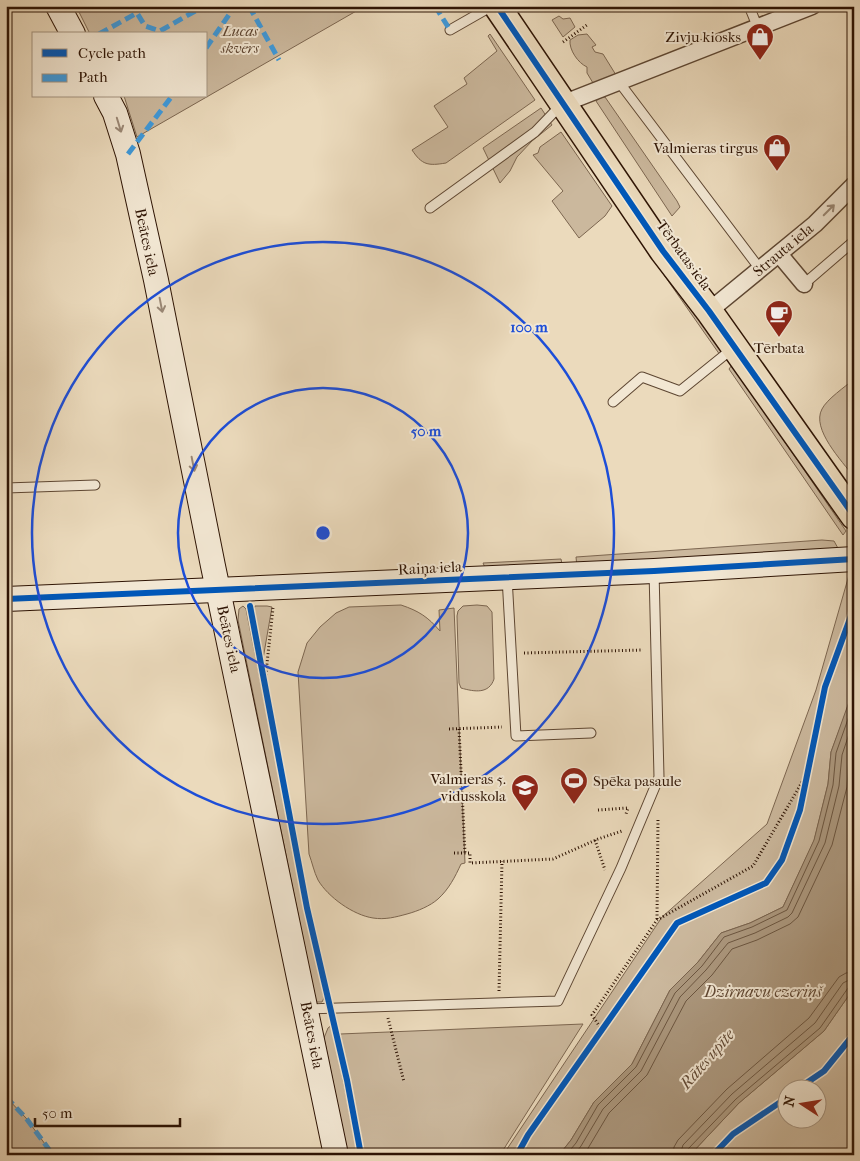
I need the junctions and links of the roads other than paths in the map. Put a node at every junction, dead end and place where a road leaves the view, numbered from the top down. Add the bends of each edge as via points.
1 (58, 6) edge
2 (492, 6) edge
3 (497, 6) edge
4 (749, 6) edge
5 (812, 6) edge
6 (758, 28) junction
7 (450, 30) dead end
8 (72, 32) edge
9 (619, 82) junction
10 (556, 88) junction
11 (107, 98) edge
12 (854, 185) edge
13 (430, 208) dead end
14 (854, 242) edge
15 (779, 254) junction
16 (760, 269) junction
17 (804, 284) joint
18 (710, 311) junction
19 (734, 347) junction
20 (613, 402) dead end
21 (95, 485) dead end
22 (6, 488) edge
23 (854, 516) edge
24 (854, 559) edge
25 (654, 571) junction
26 (507, 577) junction
27 (218, 590) junction
28 (6, 599) edge
29 (591, 733) dead end
30 (307, 1009) junction
31 (336, 1155) edge

1 - 8 street
2 - 7 lane
3 - 10 main road, Tērbatas iela
4 - 6 lane
5 - 6 street
6 - 9 street
9 - 10 street
9 - 16 lane
10 - 13 lane via 535,132
10 - 18 main road, Tērbatas iela via 664,250
11 -> 27 street, Beātes iela via 116,113 128,154
15 -> 12 street, Strauta iela
14 - 17 lane
15 - 16 street, Strauta iela
15 - 17 street
16 - 18 street, Strauta iela
18 - 19 main road, Tērbatas iela
19 - 20 lane via 680,390 642,378
19 - 23 main road, Tērbatas iela
21 - 22 lane
24 - 25 street, Raiņa iela
25 - 26 street, Raiņa iela
25 - 30 lane via 659,777 558,1001
26 - 27 street, Raiņa iela
26 - 29 lane via 516,736
27 - 28 street, Raiņa iela
27 - 30 street, Beātes iela
30 - 31 street, Beātes iela

